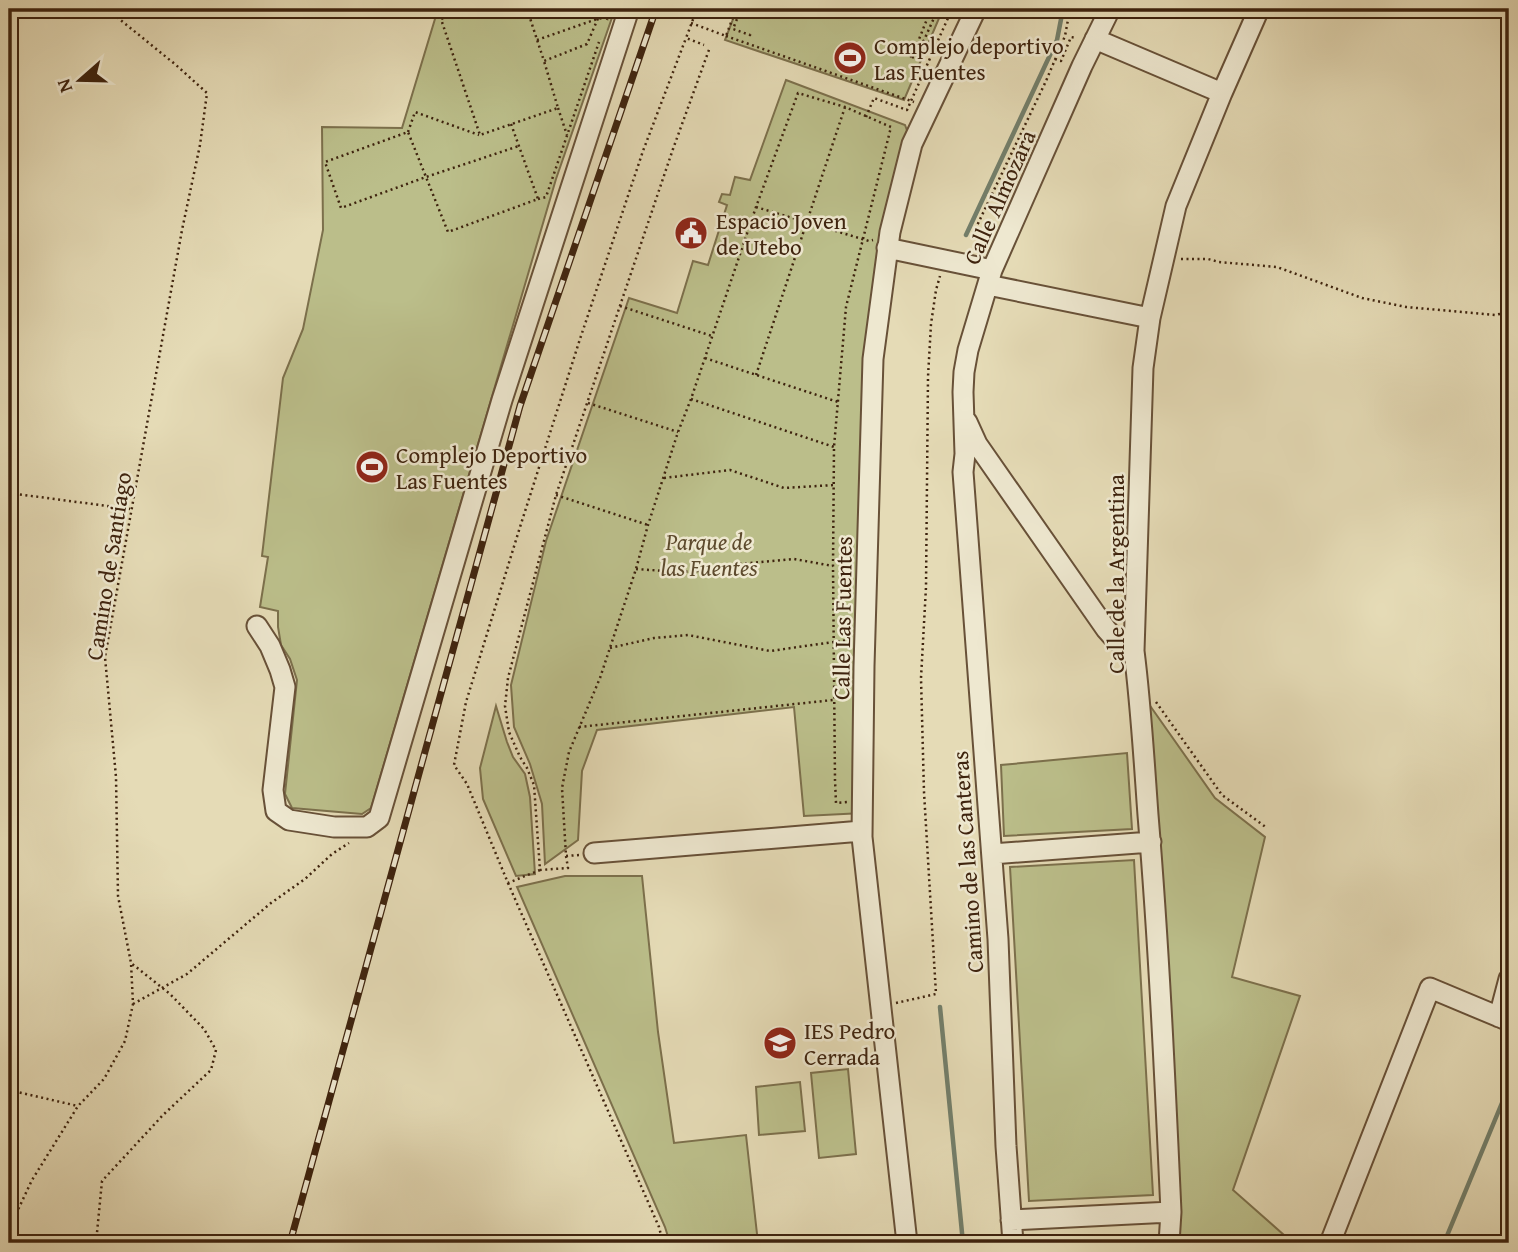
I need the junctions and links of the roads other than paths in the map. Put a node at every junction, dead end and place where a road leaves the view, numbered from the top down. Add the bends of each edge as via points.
1 (629, 9) edge
2 (976, 9) edge
3 (1110, 9) edge
4 (1259, 9) edge
5 (1086, 39) junction
6 (1222, 93) junction
7 (887, 248) junction
8 (990, 277) junction
9 (1150, 318) junction
10 (964, 413) junction
11 (989, 461) junction
12 (964, 469) junction
13 (257, 626) dead end
14 (1134, 651) junction
15 (862, 831) junction
16 (1151, 842) junction
17 (594, 853) road end
18 (992, 854) junction
19 (1509, 979) edge
20 (1504, 1019) edge
21 (1171, 1212) junction
22 (1011, 1220) junction
23 (907, 1243) edge
24 (1013, 1243) edge
25 (1169, 1243) edge
26 (1330, 1243) edge

1 - 13 street via 502,400 379,818 368,827 289,820 276,811 273,790 285,687
2 - 7 street, Calle Las Fuentes via 912,144
3 - 5 street, Calle Almozara
4 - 6 street, Calle de la Argentina
5 - 6 street
5 - 8 street, Calle Almozara
6 - 9 street, Calle de la Argentina via 1176,206
7 - 8 street
7 - 15 street, Calle Las Fuentes via 873,359
8 - 9 street
8 - 10 street, Calle Almozara via 968,350
9 - 14 street, Calle de la Argentina via 1143,368
10 - 11 street
10 - 12 street, Camino de las Canteras
11 - 12 street via 976,470
11 - 14 street via 1115,641
12 - 18 street, Camino de las Canteras
14 - 16 street, Calle de la Argentina
15 - 17 street
15 - 23 street, Calle Las Fuentes
16 - 18 street
16 - 21 street, Calle de la Argentina
18 - 22 street, Camino de las Canteras
19 - 20 street
20 - 26 street via 1430,988
21 - 22 street
21 - 25 street, Calle de la Argentina
22 - 24 street, Camino de las Canteras

